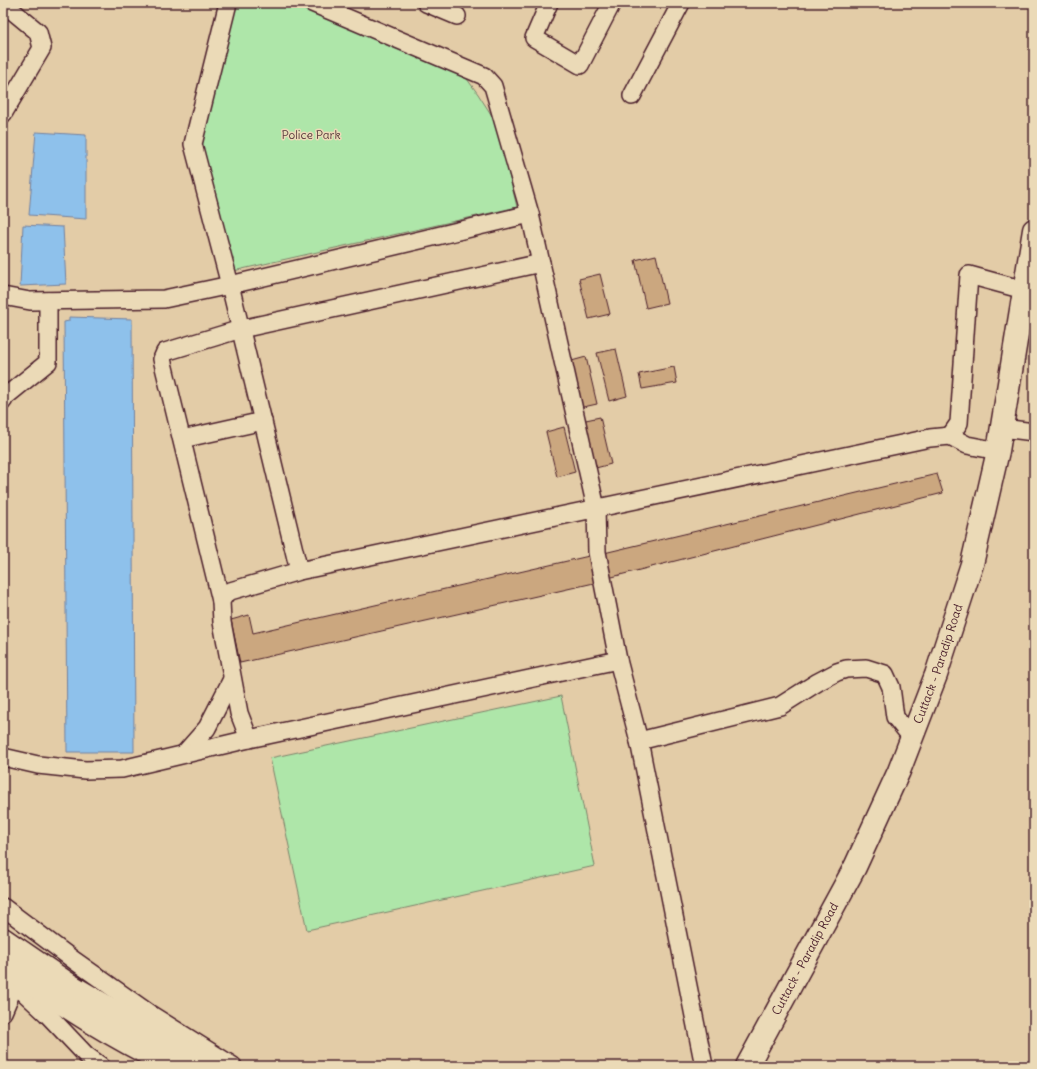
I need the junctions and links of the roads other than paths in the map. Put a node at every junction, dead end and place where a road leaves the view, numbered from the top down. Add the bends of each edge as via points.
1 (3, 3) edge
2 (228, 3) edge
3 (312, 3) edge
4 (426, 3) edge
5 (549, 3) edge
6 (612, 3) edge
7 (681, 3) edge
8 (457, 16) dead end
9 (632, 96) dead end
10 (3, 114) edge
11 (530, 214) junction
12 (1034, 230) edge
13 (541, 263) junction
14 (1029, 277) edge
15 (230, 285) junction
16 (3, 296) edge
17 (48, 301) junction
18 (241, 329) junction
19 (3, 401) edge
20 (263, 421) junction
21 (1002, 428) junction
22 (1034, 432) edge
23 (950, 436) junction
24 (182, 439) junction
25 (998, 451) junction
26 (596, 508) junction
27 (299, 571) junction
28 (221, 602) junction
29 (618, 660) junction
30 (232, 680) junction
31 (912, 738) junction
32 (249, 739) junction
33 (639, 741) junction
34 (184, 754) junction
35 (3, 757) edge
36 (3, 907) edge
37 (3, 939) edge
38 (3, 964) edge
39 (9, 979) edge
40 (57, 1002) junction
41 (3, 1012) edge
42 (101, 1066) edge
43 (140, 1066) edge
44 (173, 1066) edge
45 (215, 1066) edge
46 (233, 1066) edge
47 (704, 1066) edge
48 (747, 1066) edge

1 - 10 street via 38,32 42,48
2 - 15 street via 193,144
3 - 11 street via 484,76 493,86
4 - 8 street
5 - 6 street via 534,38 580,65
7 - 9 street
11 - 13 street
11 - 15 street
12 - 14 highway, Cuttack - Paradip Road
13 - 18 street
13 - 26 street
14 - 21 highway, Cuttack - Paradip Road
14 - 23 street via 968,275 959,423
15 - 17 street via 164,299
15 - 18 street
16 - 17 street
17 - 19 street via 48,362
18 - 20 street
18 - 24 street via 165,352 162,359
20 - 24 street
20 - 27 street
21 - 22 street
21 - 25 highway, Cuttack - Paradip Road
23 - 25 street via 967,445
23 - 26 street via 930,438
24 - 28 street
25 - 31 highway, Cuttack - Paradip Road via 972,564 936,675
26 - 27 street
26 - 29 street via 597,552
27 - 28 street via 227,592
28 - 30 street
29 - 32 street
29 - 33 street
30 - 32 street via 239,713
30 - 34 street via 207,728
31 - 33 street via 895,717 891,687 885,674 866,668 837,672 780,706
31 - 48 highway, Cuttack - Paradip Road via 855,867
32 - 34 street
33 - 47 street
34 - 35 street via 122,769 84,770 38,765
36 - 46 street via 150,1014
37 - 45 highway via 70,985 168,1043
38 - 40 highway
39 - 41 street
39 - 42 street via 86,1055
40 - 43 highway via 81,1028 116,1053
40 - 44 highway

